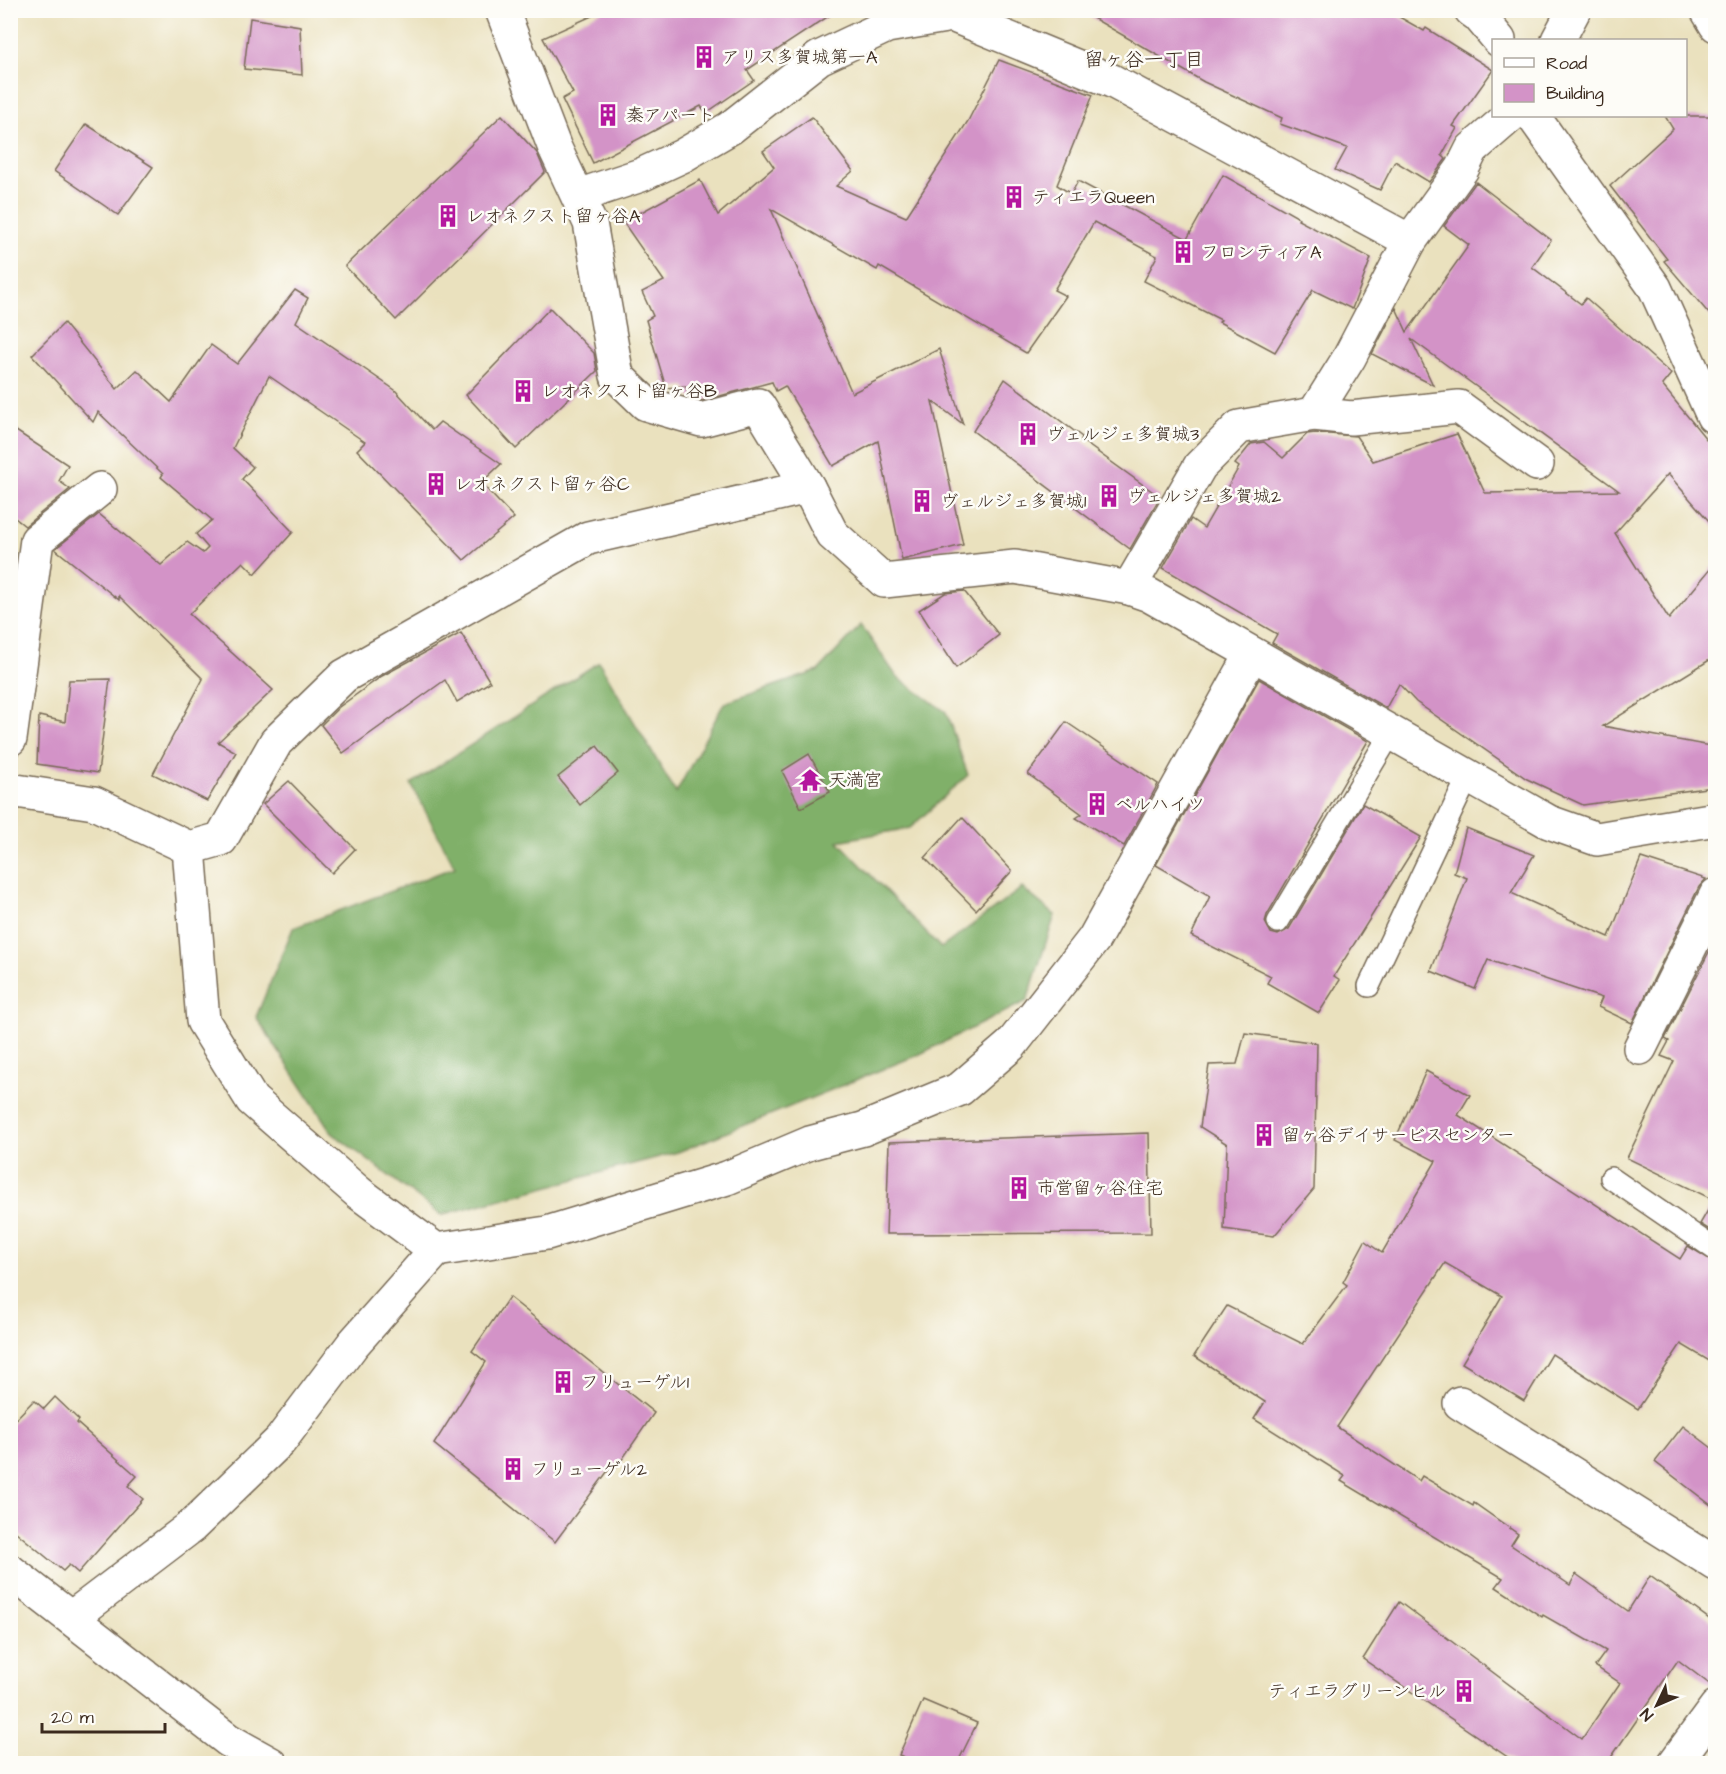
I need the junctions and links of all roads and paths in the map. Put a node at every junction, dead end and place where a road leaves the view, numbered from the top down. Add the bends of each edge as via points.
1 (502, 10) edge
2 (1471, 10) edge
3 (1574, 10) edge
4 (1707, 10) edge
5 (952, 13) edge
6 (1716, 25) edge
7 (1498, 39) edge
8 (1559, 39) edge
9 (1509, 117) edge
10 (1534, 117) edge
11 (578, 196) junction
12 (1410, 240) junction
13 (1314, 414) junction
14 (1713, 416) dead end
15 (1537, 464) dead end
16 (808, 487) junction
17 (100, 489) dead end
18 (1129, 588) junction
19 (1252, 654) junction
20 (1391, 733) junction
21 (10, 739) edge
22 (1468, 777) junction
23 (10, 790) edge
24 (1716, 819) edge
25 (189, 848) junction
26 (1716, 895) edge
27 (1278, 922) dead end
28 (1369, 986) dead end
29 (1640, 1048) dead end
30 (1611, 1178) dead end
31 (436, 1250) junction
32 (1716, 1250) edge
33 (1460, 1403) dead end
34 (1716, 1564) edge
35 (10, 1571) edge
36 (71, 1618) junction
37 (1716, 1707) edge
38 (271, 1764) edge
39 (1674, 1764) edge

1 - 11 street via 554,146
2 - 7 street
3 - 8 street
4 - 6 street
5 - 11 street via 887,26 819,58 730,128 682,156 641,175
5 - 12 street via 1112,81
9 - 12 street via 1472,149
10 - 14 street via 1655,288
11 - 16 street via 591,223 617,376 646,404 701,420 758,405
12 - 13 street via 1349,358
13 - 15 street via 1351,418 1459,407
13 - 18 street via 1239,427 1200,466
16 - 18 street via 832,534 884,581 1015,567
16 - 25 street via 588,538 344,676 276,742 221,838
17 - 21 street via 37,540
18 - 19 street via 1149,595
19 - 20 street
19 - 31 street via 1094,939 1011,1046 960,1089 863,1129 810,1143 727,1178 547,1233
20 - 22 street
20 - 27 lane
22 - 24 street via 1549,822 1597,839
22 - 28 lane
23 - 25 street via 94,803
25 - 31 street via 203,1021 252,1100 359,1193
26 - 29 street
30 - 32 lane
31 - 36 street via 353,1344 280,1441 192,1526
33 - 34 street
35 - 36 street
36 - 38 street via 228,1740
37 - 39 street

